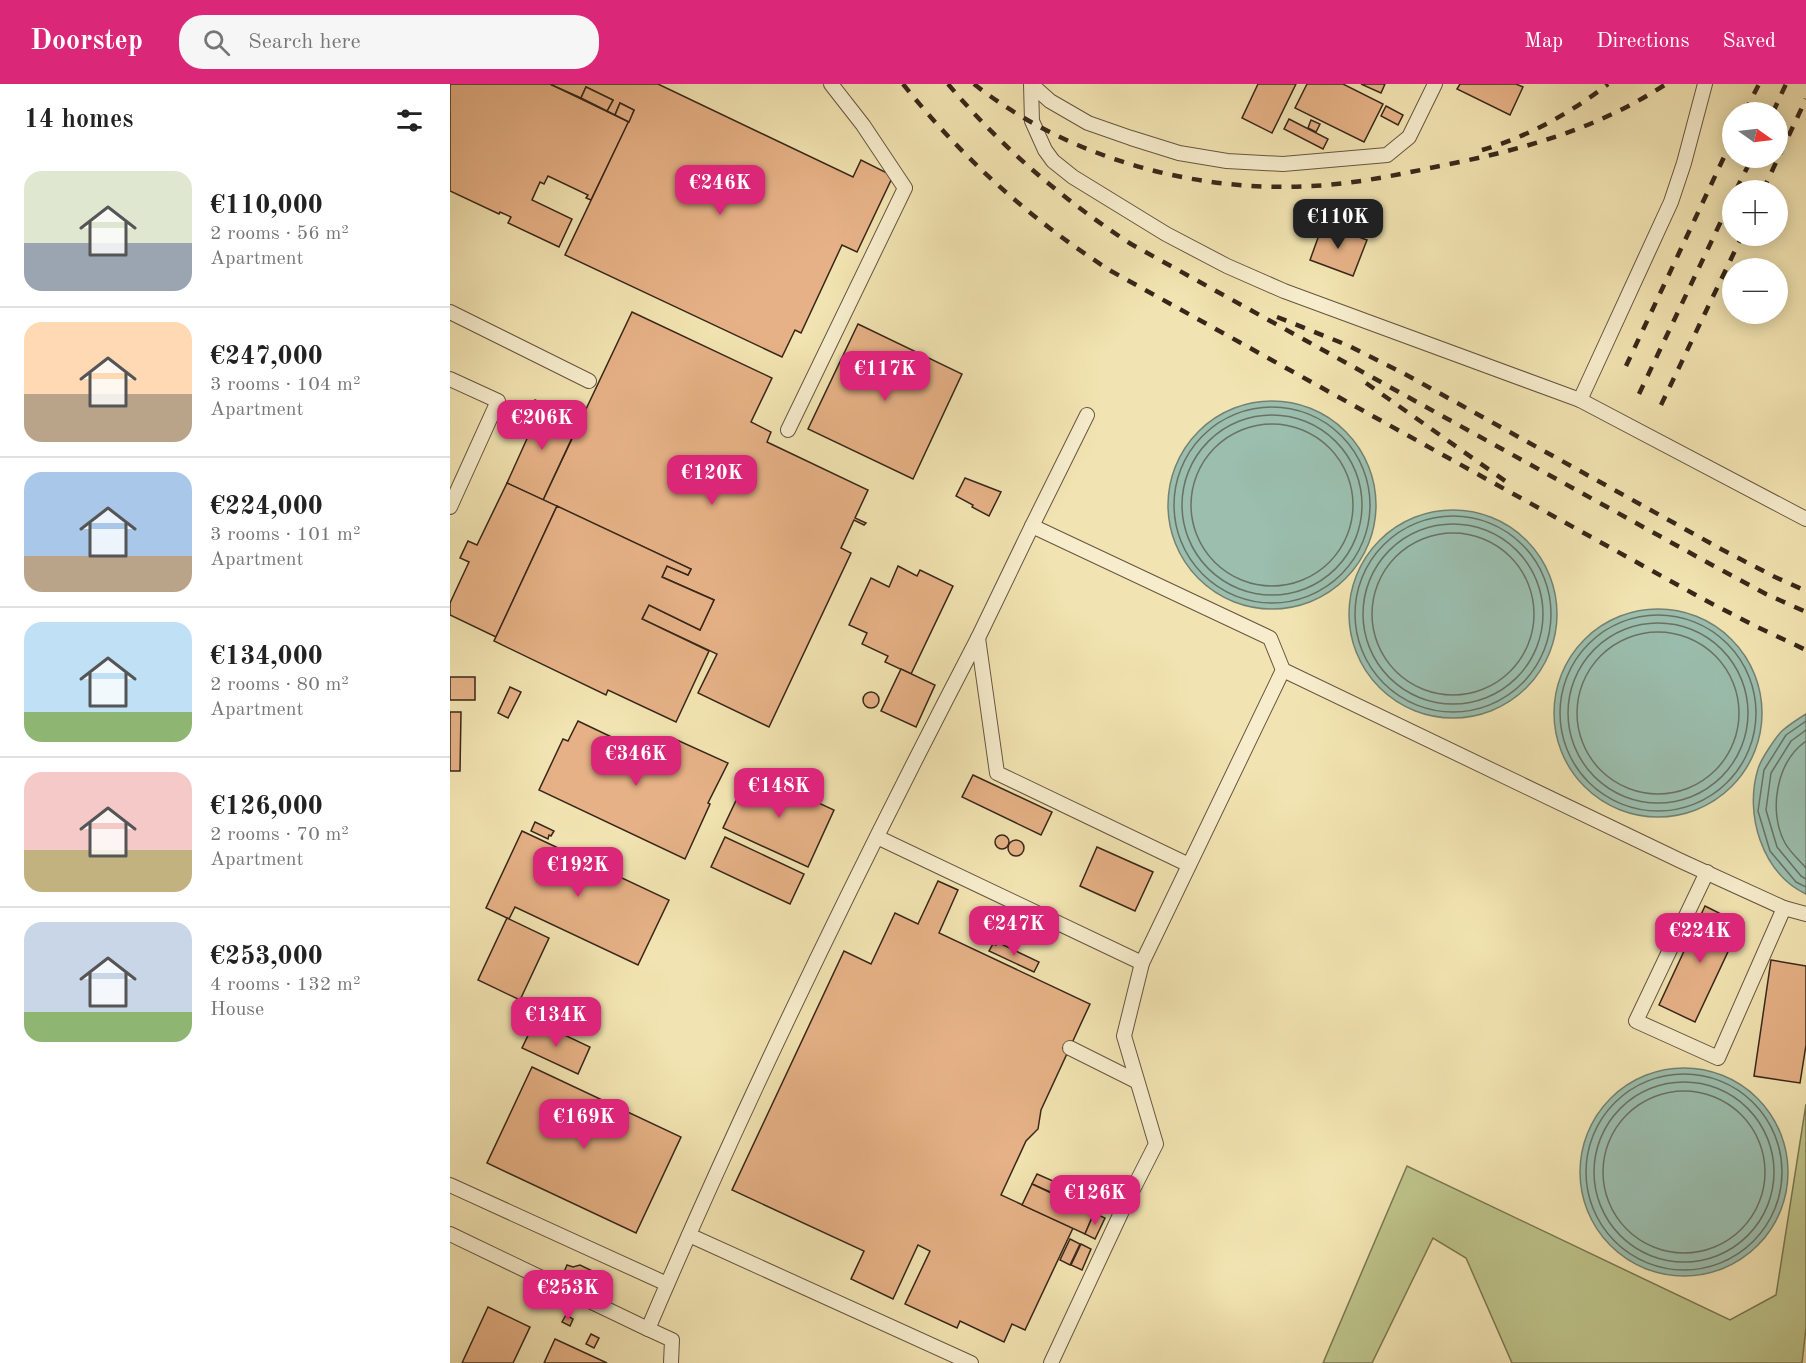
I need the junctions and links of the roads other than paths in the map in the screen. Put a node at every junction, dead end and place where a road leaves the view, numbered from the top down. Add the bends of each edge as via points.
1 (831, 84) edge
2 (1031, 84) edge
3 (1435, 84) edge
4 (1704, 84) edge
5 (450, 312) edge
6 (450, 380) edge
7 (589, 381) dead end
8 (1580, 400) junction
9 (1087, 415) dead end
10 (788, 430) dead end
11 (450, 507) edge
12 (1806, 519) edge
13 (1032, 526) junction
14 (978, 638) junction
15 (1283, 670) junction
16 (877, 837) junction
17 (1188, 865) junction
18 (1707, 872) junction
19 (1784, 908) junction
20 (1806, 914) edge
21 (1142, 963) junction
22 (1070, 1048) dead end
23 (1136, 1081) junction
24 (450, 1185) edge
25 (450, 1234) edge
26 (689, 1235) junction
27 (667, 1284) junction
28 (648, 1329) junction
29 (671, 1363) edge
30 (971, 1363) edge
31 (1051, 1363) edge

1 - 10 lane via 904,188
2 - 3 lane via 1050,101 1088,123 1131,138 1179,153 1283,164 1387,155 1409,137
2 - 8 lane via 1032,121 1053,161 1166,234 1284,291
4 - 8 lane via 1671,202
5 - 7 lane
6 - 11 lane via 498,401
8 - 12 lane
9 - 13 lane
13 - 14 lane
13 - 15 lane via 1270,638
14 - 16 lane
14 - 17 lane via 997,772
15 - 17 lane
15 - 18 lane
16 - 21 lane
16 - 26 lane via 805,982
17 - 21 lane
18 - 19 lane
18 - 19 lane via 1636,1021 1718,1058
19 - 20 lane
21 - 23 lane via 1124,1036
22 - 23 lane
23 - 31 lane via 1156,1144
24 - 27 lane
25 - 28 lane
26 - 27 lane
26 - 30 lane
27 - 28 lane
28 - 29 lane via 672,1340

